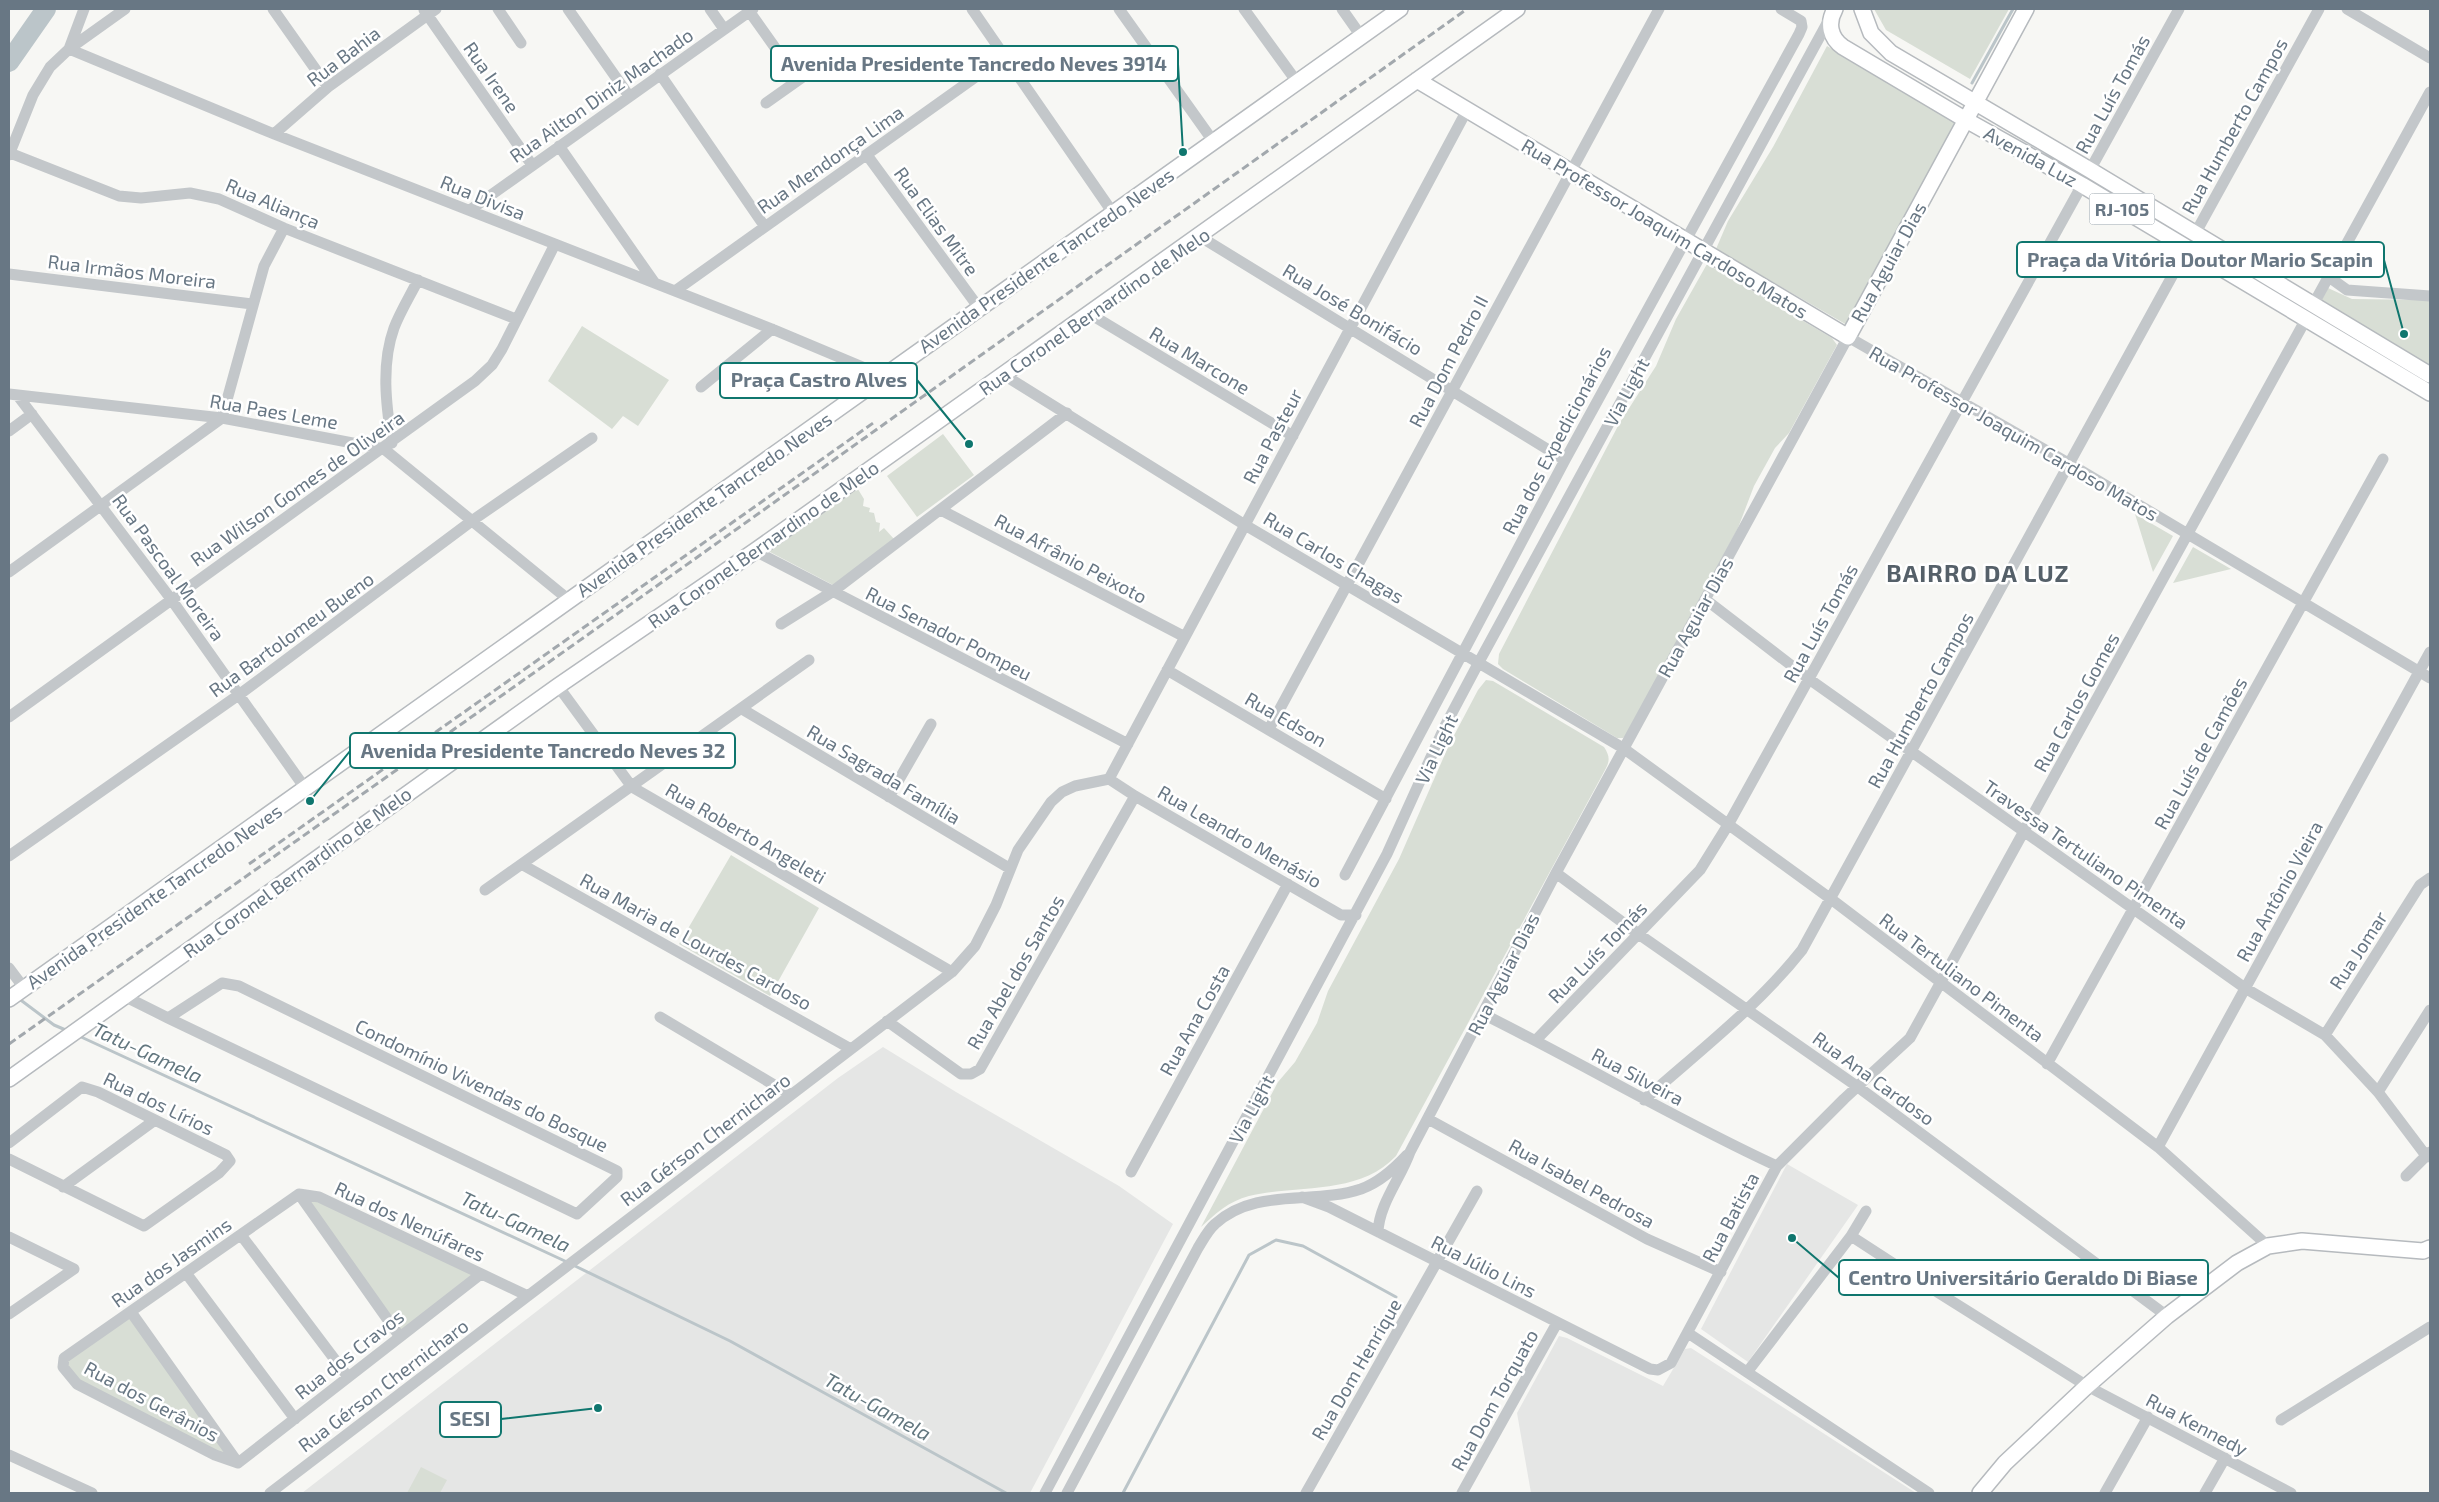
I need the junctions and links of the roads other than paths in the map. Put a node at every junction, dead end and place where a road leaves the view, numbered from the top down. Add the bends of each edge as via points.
1 (84, 9) edge
2 (125, 9) edge
3 (273, 9) edge
4 (498, 9) edge
5 (568, 9) edge
6 (710, 9) edge
7 (972, 9) edge
8 (1119, 9) edge
9 (1244, 9) edge
10 (1342, 9) edge
11 (1400, 9) edge
12 (1517, 9) edge
13 (1659, 9) edge
14 (1781, 9) edge
15 (1862, 9) edge
16 (2026, 9) edge
17 (2179, 9) edge
18 (2319, 9) edge
19 (2346, 9) edge
20 (751, 10) edge
21 (429, 11) edge
22 (1833, 12) edge
23 (724, 29) junction
24 (1361, 36) junction
25 (522, 43) dead end
26 (69, 49) junction
27 (831, 56) dead end
28 (1005, 56) junction
29 (2430, 58) edge
30 (660, 74) junction
31 (798, 80) junction
32 (1417, 80) junction
33 (1296, 82) junction
34 (328, 87) junction
35 (2430, 92) edge
36 (629, 96) junction
37 (766, 103) dead end
38 (1974, 104) junction
39 (1467, 110) junction
40 (1966, 120) junction
41 (274, 134) junction
42 (1213, 142) junction
43 (559, 146) junction
44 (9, 154) edge
45 (866, 155) junction
46 (532, 165) junction
47 (2090, 170) junction
48 (1571, 172) junction
49 (2082, 185) junction
50 (470, 210) junction
51 (1113, 213) junction
52 (765, 227) junction
53 (284, 228) junction
54 (2195, 234) junction
55 (1199, 236) junction
56 (1685, 240) junction
57 (555, 244) junction
58 (2187, 249) junction
59 (1702, 250) junction
60 (9, 274) edge
61 (2329, 277) junction
62 (418, 280) junction
63 (654, 283) junction
64 (674, 291) junction
65 (2430, 296) edge
66 (252, 304) junction
67 (2313, 306) junction
68 (979, 308) junction
69 (1090, 314) junction
70 (2306, 319) junction
71 (516, 320) junction
72 (1350, 328) junction
73 (772, 329) junction
74 (1848, 336) junction
75 (1004, 375) junction
76 (2430, 375) edge
77 (884, 376) junction
78 (701, 387) dead end
79 (1452, 389) junction
80 (2430, 393) edge
81 (13, 395) edge
82 (1962, 401) junction
83 (32, 414) junction
84 (1067, 414) junction
85 (222, 418) junction
86 (9, 431) edge
87 (1292, 436) junction
88 (592, 438) dead end
89 (388, 446) junction
90 (2383, 459) dead end
91 (1565, 460) junction
92 (2070, 464) junction
93 (102, 505) junction
94 (941, 510) junction
95 (473, 520) junction
96 (1245, 525) junction
97 (2188, 535) junction
98 (755, 551) junction
99 (9, 572) edge
100 (1346, 586) junction
101 (832, 592) junction
102 (171, 599) junction
103 (1705, 599) junction
104 (569, 600) junction
105 (2302, 604) junction
106 (781, 624) dead end
107 (1185, 637) junction
108 (1462, 652) junction
109 (2430, 652) edge
110 (809, 660) dead end
111 (1479, 662) junction
112 (1167, 670) junction
113 (2419, 672) junction
114 (2430, 678) edge
115 (1809, 679) junction
116 (558, 686) junction
117 (240, 694) junction
118 (742, 709) junction
119 (9, 717) edge
120 (931, 724) dead end
121 (1269, 729) junction
122 (1128, 744) junction
123 (1623, 748) junction
124 (1912, 752) junction
125 (1109, 779) junction
126 (632, 787) junction
127 (305, 788) junction
128 (1135, 796) junction
129 (888, 797) junction
130 (1386, 799) junction
131 (1728, 825) junction
132 (2026, 832) junction
133 (9, 856) edge
134 (523, 865) junction
135 (1009, 868) junction
136 (1556, 873) junction
137 (1345, 875) dead end
138 (2430, 878) edge
139 (1288, 884) junction
140 (485, 890) dead end
141 (1831, 899) junction
142 (2134, 909) junction
143 (1356, 915) junction
144 (1638, 933) junction
145 (9, 968) edge
146 (952, 972) junction
147 (1942, 984) junction
148 (2245, 988) junction
149 (18, 993) edge
150 (124, 996) junction
151 (1748, 1009) junction
152 (2430, 1010) edge
153 (1483, 1014) junction
154 (660, 1017) dead end
155 (168, 1018) junction
156 (887, 1022) junction
157 (2324, 1035) junction
158 (1536, 1040) junction
159 (851, 1049) junction
160 (2047, 1064) junction
161 (9, 1079) edge
162 (1858, 1087) junction
163 (2378, 1092) junction
164 (791, 1094) junction
165 (1644, 1100) junction
166 (1428, 1119) junction
167 (155, 1120) junction
168 (9, 1142) edge
169 (2158, 1147) junction
170 (1410, 1152) junction
171 (2428, 1155) edge
172 (9, 1159) edge
173 (1777, 1166) junction
174 (1131, 1172) dead end
175 (2406, 1176) dead end
176 (63, 1187) junction
177 (1477, 1190) dead end
178 (299, 1194) junction
179 (1302, 1197) junction
180 (1866, 1210) dead end
181 (1378, 1232) junction
182 (241, 1235) junction
183 (1851, 1236) junction
184 (9, 1237) edge
185 (2268, 1246) junction
186 (2428, 1253) edge
187 (1437, 1262) junction
188 (1722, 1272) junction
189 (186, 1273) junction
190 (481, 1274) junction
191 (528, 1296) junction
192 (131, 1312) junction
193 (9, 1314) edge
194 (2167, 1316) junction
195 (1557, 1323) junction
196 (2430, 1327) edge
197 (1688, 1334) junction
198 (400, 1337) junction
199 (64, 1358) joint
200 (1650, 1369) joint
201 (1748, 1372) junction
202 (348, 1377) junction
203 (2087, 1386) junction
204 (2148, 1417) junction
205 (295, 1418) junction
206 (2281, 1420) dead end
207 (9, 1455) edge
208 (2225, 1458) junction
209 (238, 1463) junction
210 (92, 1493) edge
211 (270, 1493) edge
212 (1045, 1493) edge
213 (1066, 1493) edge
214 (1306, 1493) edge
215 (1462, 1493) edge
216 (1928, 1493) edge
217 (1980, 1493) edge
218 (2105, 1493) edge
219 (2205, 1493) edge
220 (2291, 1493) edge

1 - 26 street
2 - 26 street
3 - 34 street
4 - 25 street
5 - 36 street
6 - 23 street
7 - 28 street
8 - 42 street
9 - 33 street
10 - 24 street
11 - 24 main road, Avenida Presidente Tancredo Neves
12 - 32 main road, Rua Coronel Bernardino de Melo
13 - 48 street, Rua Dom Pedro II
14 - 56 street, Rua dos Expedicionários via 1802,24 1799,34
15 - 38 main road, Avenida Luz / RJ-105 via 1871,33 1884,48
16 - 38 main road, Rua Aguiar Dias
17 - 47 street, Rua Luís Tomás
18 - 54 street, Rua Humberto Campos
19 - 29 street
20 - 23 street, Rua Ailton Diniz Machado
20 - 31 street
21 - 34 street, Rua Bahia
21 - 46 street, Rua Irene
22 - 40 main road, Avenida Luz / RJ-105 via 1831,30 1840,45
22 - 59 street, Via Light
23 - 30 street, Rua Ailton Diniz Machado
24 - 33 main road, Avenida Presidente Tancredo Neves
26 - 41 street, Rua Divisa
26 - 44 street via 42,79
27 - 31 street
28 - 45 street, Rua Mendonça Lima
28 - 51 street
30 - 36 street, Rua Ailton Diniz Machado
30 - 52 street
31 - 37 street
32 - 39 main road, Rua Professor Joaquim Cardoso Matos
32 - 55 main road, Rua Coronel Bernardino de Melo
33 - 42 main road, Avenida Presidente Tancredo Neves
34 - 41 street, Rua Bahia
35 - 61 street
36 - 43 street, Rua Ailton Diniz Machado
38 - 40 main road, Rua Aguiar Dias
38 - 47 main road, Avenida Luz / RJ-105
39 - 48 main road, Rua Professor Joaquim Cardoso Matos
39 - 72 street, Rua Pasteur
40 - 49 main road, Avenida Luz / RJ-105
40 - 74 main road, Rua Aguiar Dias
41 - 50 street, Rua Divisa
42 - 51 main road, Avenida Presidente Tancredo Neves
43 - 46 street, Rua Ailton Diniz Machado
43 - 63 street
44 - 53 street, Rua Aliança via 119,196 141,198 190,193 219,198
45 - 52 street, Rua Mendonça Lima
45 - 68 street, Rua Elias Mitre
46 - 50 street, Rua Ailton Diniz Machado
47 - 54 main road, Avenida Luz / RJ-105
48 - 56 main road, Rua Professor Joaquim Cardoso Matos
48 - 79 street, Rua Dom Pedro II
49 - 58 main road, Avenida Luz / RJ-105
49 - 82 street, Rua Luís Tomás
50 - 57 street, Rua Divisa
51 - 68 main road, Avenida Presidente Tancredo Neves
52 - 64 street, Rua Mendonça Lima
53 - 62 street, Rua Aliança
53 - 66 street via 264,266
54 - 67 main road, Avenida Luz / RJ-105
55 - 69 main road, Rua Coronel Bernardino de Melo
55 - 72 street, Rua José Bonifácio
56 - 59 main road, Rua Professor Joaquim Cardoso Matos
56 - 91 street, Rua dos Expedicionários
57 - 63 street, Rua Divisa
57 - 71 street, Rua Wilson Gomes de Oliveira
58 - 70 main road, Avenida Luz / RJ-105
58 - 92 street, Rua Humberto Campos
59 - 74 main road, Rua Professor Joaquim Cardoso Matos
59 - 111 street, Via Light
60 - 66 street, Rua Irmãos Moreira
61 - 65 street via 2341,287 2354,291
61 - 67 street
62 - 71 street, Rua Aliança
62 - 89 street via 394,328 386,360
63 - 64 street, Rua Divisa
64 - 73 street, Rua Divisa
66 - 85 street
67 - 76 main road, Avenida Luz / RJ-105
68 - 77 main road, Avenida Presidente Tancredo Neves
69 - 75 main road, Rua Coronel Bernardino de Melo
69 - 87 street, Rua Marcone
70 - 80 main road, Avenida Luz / RJ-105
70 - 97 street, Rua Carlos Gomes
71 - 89 street, Rua Wilson Gomes de Oliveira via 492,365 476,382
72 - 79 street, Rua José Bonifácio
72 - 87 street, Rua Pasteur
73 - 77 street, Rua Divisa
73 - 78 street
74 - 82 street, Rua Professor Joaquim Cardoso Matos
74 - 103 street, Rua Aguiar Dias
75 - 84 street, Rua Carlos Chagas
75 - 98 main road, Rua Coronel Bernardino de Melo
77 - 104 main road, Avenida Presidente Tancredo Neves
79 - 91 street, Rua José Bonifácio
79 - 100 street, Rua Dom Pedro II
81 - 83 street, Rua Pascoal Moreira
81 - 85 street, Rua Paes Leme
82 - 92 street, Rua Professor Joaquim Cardoso Matos
82 - 115 street, Rua Luís Tomás
83 - 86 street
83 - 93 street, Rua Pascoal Moreira
84 - 94 street
84 - 96 street, Rua Carlos Chagas
85 - 89 street, Rua Paes Leme
85 - 93 street
87 - 96 street, Rua Pasteur
88 - 95 street, Rua Bartolomeu Bueno
89 - 95 street, Rua Paes Leme
89 - 102 street, Rua Wilson Gomes de Oliveira
90 - 105 street, Rua Luís de Camões
91 - 108 street, Rua dos Expedicionários
92 - 97 street, Rua Professor Joaquim Cardoso Matos
92 - 124 street, Rua Humberto Campos
93 - 99 street
93 - 102 street, Rua Pascoal Moreira
94 - 101 street
94 - 107 street, Rua Afrânio Peixoto
95 - 104 street, Rua Paes Leme
95 - 117 street, Rua Bartolomeu Bueno
96 - 100 street, Rua Carlos Chagas
96 - 107 street, Rua Pasteur
97 - 105 street, Rua Professor Joaquim Cardoso Matos
97 - 132 street, Rua Carlos Gomes
98 - 101 street, Rua Senador Pompeu
98 - 116 main road, Rua Coronel Bernardino de Melo
100 - 108 street, Rua Carlos Chagas
100 - 121 street, Rua Dom Pedro II
101 - 106 street
101 - 122 street, Rua Senador Pompeu
102 - 117 street, Rua Pascoal Moreira
102 - 119 street, Rua Wilson Gomes de Oliveira
103 - 115 street, Travessa Tertuliano Pimenta
103 - 123 street, Rua Aguiar Dias
104 - 127 main road, Avenida Presidente Tancredo Neves
105 - 113 street, Rua Professor Joaquim Cardoso Matos
105 - 142 street, Rua Luís de Camões
107 - 112 street, Rua Pasteur
108 - 111 street, Rua Carlos Chagas
108 - 130 street, Rua dos Expedicionários
109 - 113 street, Rua Antônio Vieira
110 - 118 street
111 - 123 street, Rua Carlos Chagas
111 - 143 street, Via Light
112 - 121 street, Rua Edson
112 - 122 street, Rua Pasteur
113 - 114 street, Rua Professor Joaquim Cardoso Matos
113 - 148 street, Rua Antônio Vieira
115 - 124 street, Travessa Tertuliano Pimenta
115 - 131 street, Rua Luís Tomás
116 - 126 street, Rua Roberto Angeleti
116 - 150 main road, Rua Coronel Bernardino de Melo
117 - 127 street, Rua Pascoal Moreira
117 - 133 street, Rua Bartolomeu Bueno
118 - 126 street
118 - 129 street, Rua Sagrada Família
120 - 129 street
121 - 130 street, Rua Edson
122 - 125 street, Rua Pasteur
123 - 131 street, Rua Tertuliano Pimenta
123 - 136 street, Rua Aguiar Dias
124 - 132 street, Travessa Tertuliano Pimenta
124 - 141 street, Rua Humberto Campos
125 - 128 street, Rua Leandro Menásio
125 - 135 street, Rua Gérson Chernicharo via 1062,792 1040,816
126 - 134 street
126 - 146 street, Rua Roberto Angeleti
127 - 149 main road, Avenida Presidente Tancredo Neves
128 - 139 street, Rua Leandro Menásio
128 - 156 street, Rua Abel dos Santos via 980,1069 971,1074 961,1074
129 - 135 street, Rua Sagrada Família
130 - 137 street, Rua dos Expedicionários
131 - 141 street, Rua Tertuliano Pimenta
131 - 144 street, Rua Luís Tomás via 1700,870
132 - 142 street, Travessa Tertuliano Pimenta
132 - 147 street, Rua Carlos Gomes
134 - 140 street
134 - 159 street, Rua Maria de Lourdes Cardoso
135 - 146 street, Rua Gérson Chernicharo via 982,934
136 - 144 street, Rua Ana Cardoso
136 - 153 street, Rua Aguiar Dias
138 - 157 street, Rua Jomar via 2420,885
139 - 143 street, Rua Leandro Menásio via 1341,915
139 - 174 street, Rua Ana Costa
141 - 147 street, Rua Tertuliano Pimenta
141 - 151 street, Rua Humberto Campos via 1802,950 1779,979
142 - 148 street, Travessa Tertuliano Pimenta
142 - 160 street, Rua Luís de Camões
143 - 212 street, Via Light
144 - 151 street, Rua Ana Cardoso
144 - 158 street, Rua Luís Tomás
145 - 149 street
146 - 156 street, Rua Gérson Chernicharo
147 - 160 street, Rua Tertuliano Pimenta
147 - 162 street, Rua Carlos Gomes via 1910,1038
148 - 157 street, Travessa Tertuliano Pimenta
148 - 169 street, Rua Antônio Vieira
150 - 155 street, Condomínio Vivendas do Bosque
150 - 161 main road, Rua Coronel Bernardino de Melo
151 - 162 street, Rua Ana Cardoso
151 - 165 street, Rua Humberto Campos
152 - 163 street
153 - 158 street, Rua Silveira
153 - 166 street, Rua Aguiar Dias
154 - 164 street
155 - 155 street, Condomínio Vivendas do Bosque via 222,983 239,986 613,1168 617,1177 577,1214
156 - 159 street, Rua Gérson Chernicharo
157 - 163 street, Travessa Tertuliano Pimenta
158 - 165 street, Rua Silveira
159 - 164 street, Rua Gérson Chernicharo
160 - 169 street, Rua Tertuliano Pimenta
162 - 173 street, Rua Batista
162 - 194 street, Rua Ana Cardoso
163 - 171 street, Travessa Tertuliano Pimenta
164 - 191 street, Rua Gérson Chernicharo
165 - 173 street, Rua Silveira
166 - 170 street, Rua Aguiar Dias
166 - 188 street, Rua Isabel Pedrosa via 1647,1239
167 - 168 street, Rua dos Lírios via 82,1087
167 - 176 street
167 - 176 street, Rua dos Lírios via 219,1152 230,1161 227,1167 144,1226
169 - 185 street, Rua Tertuliano Pimenta
170 - 179 street via 1385,1176 1361,1189
170 - 181 street, Rua Aguiar Dias via 1380,1216
171 - 175 street
172 - 176 street
173 - 188 street, Rua Batista
177 - 187 street, Rua Dom Henrique
178 - 182 street, Rua dos Jasmins
178 - 190 street, Rua dos Nenúfares via 319,1197
178 - 198 street
179 - 181 street, Rua Júlio Lins via 1324,1204
179 - 213 street via 1243,1206 1210,1229
180 - 183 street
181 - 187 street, Rua Júlio Lins
182 - 189 street, Rua dos Jasmins
182 - 202 street
183 - 201 street
183 - 203 street, Rua Kennedy
184 - 193 street via 74,1269
185 - 186 main road via 2302,1241
185 - 194 main road via 2238,1263
187 - 195 street, Rua Júlio Lins
187 - 214 street, Rua Dom Henrique
188 - 197 street, Rua Batista
189 - 192 street, Rua dos Jasmins
189 - 205 street
190 - 191 street, Rua dos Nenúfares
190 - 198 street, Rua dos Cravos
191 - 211 street, Rua Gérson Chernicharo
192 - 199 street, Rua dos Jasmins
192 - 209 street
194 - 203 main road
195 - 200 street, Rua Júlio Lins
195 - 215 street, Rua Dom Torquato
196 - 206 street
197 - 200 street, Rua Batista via 1671,1363 1658,1370
197 - 201 street
198 - 202 street, Rua dos Cravos
199 - 209 street, Rua dos Gerânios via 63,1367 77,1384 215,1455
201 - 216 street
202 - 205 street, Rua dos Cravos
203 - 204 street, Rua Kennedy
203 - 217 main road via 2006,1463
204 - 208 street, Rua Kennedy
204 - 218 street
205 - 209 street, Rua dos Cravos
207 - 210 street
208 - 219 street
208 - 220 street, Rua Kennedy

